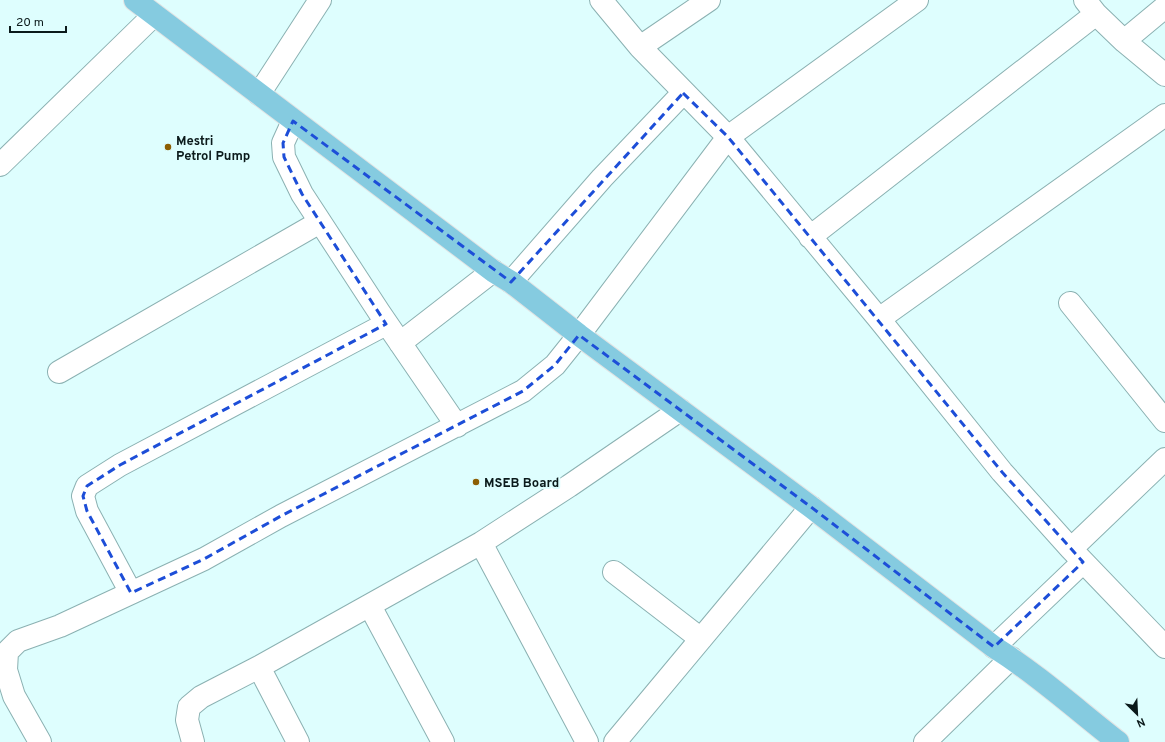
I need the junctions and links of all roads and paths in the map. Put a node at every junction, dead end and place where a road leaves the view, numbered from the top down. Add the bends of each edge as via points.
1 (136, 0) edge
2 (320, 0) edge
3 (601, 0) edge
4 (710, 0) edge
5 (917, 0) edge
6 (1090, 7) edge
7 (1165, 7) edge
8 (154, 15) junction
9 (1124, 41) junction
10 (640, 47) junction
11 (1165, 75) edge
12 (683, 93) junction
13 (259, 94) junction
14 (1165, 115) edge
15 (293, 121) junction
16 (728, 137) junction
17 (0, 165) edge
18 (320, 222) junction
19 (810, 237) junction
20 (493, 270) junction
21 (511, 282) junction
22 (1070, 303) dead end
23 (879, 319) junction
24 (386, 324) junction
25 (579, 336) junction
26 (400, 343) junction
27 (59, 372) dead end
28 (680, 410) junction
29 (1165, 421) edge
30 (457, 426) junction
31 (1165, 458) edge
32 (811, 507) junction
33 (480, 543) junction
34 (1077, 555) junction
35 (614, 572) dead end
36 (131, 593) junction
37 (370, 606) junction
38 (701, 639) junction
39 (1165, 647) edge
40 (1002, 653) junction
41 (259, 667) junction
42 (1111, 740) edge
43 (40, 742) edge
44 (193, 742) edge
45 (298, 742) edge
46 (442, 742) edge
47 (588, 742) edge
48 (615, 742) edge
49 (925, 742) edge

1 - 8 main road
2 - 13 street
3 - 10 street
4 - 10 street
5 - 16 street
6 - 9 street
6 - 19 street
7 - 9 street
8 - 13 main road
8 - 17 street
9 - 11 street
10 - 12 street
12 - 16 street
12 - 21 street via 602,178
13 - 15 main road
14 - 23 street
15 - 18 street via 283,144 284,157 302,194
15 - 20 main road
16 - 19 street
16 - 25 street
18 - 24 street
18 - 27 street
19 - 23 street
20 - 21 main road
20 - 26 street
21 - 25 main road
22 - 29 street
23 - 34 street via 1002,472
24 - 26 street
24 - 36 street via 120,465 87,486 82,496 86,511
25 - 28 main road
25 - 30 street via 555,365 523,391
26 - 30 street
28 - 32 main road
28 - 33 street
30 - 36 street via 281,516 204,560
31 - 34 street
32 - 38 street
32 - 40 main road
33 - 37 street
33 - 47 street
34 - 39 street
34 - 40 street
35 - 38 street
36 - 43 street via 60,626 18,641 7,652 6,670 14,696
37 - 41 street
37 - 46 street
38 - 48 street
40 - 42 main road
40 - 49 street
41 - 44 street via 201,697 189,708 187,720
41 - 45 street

